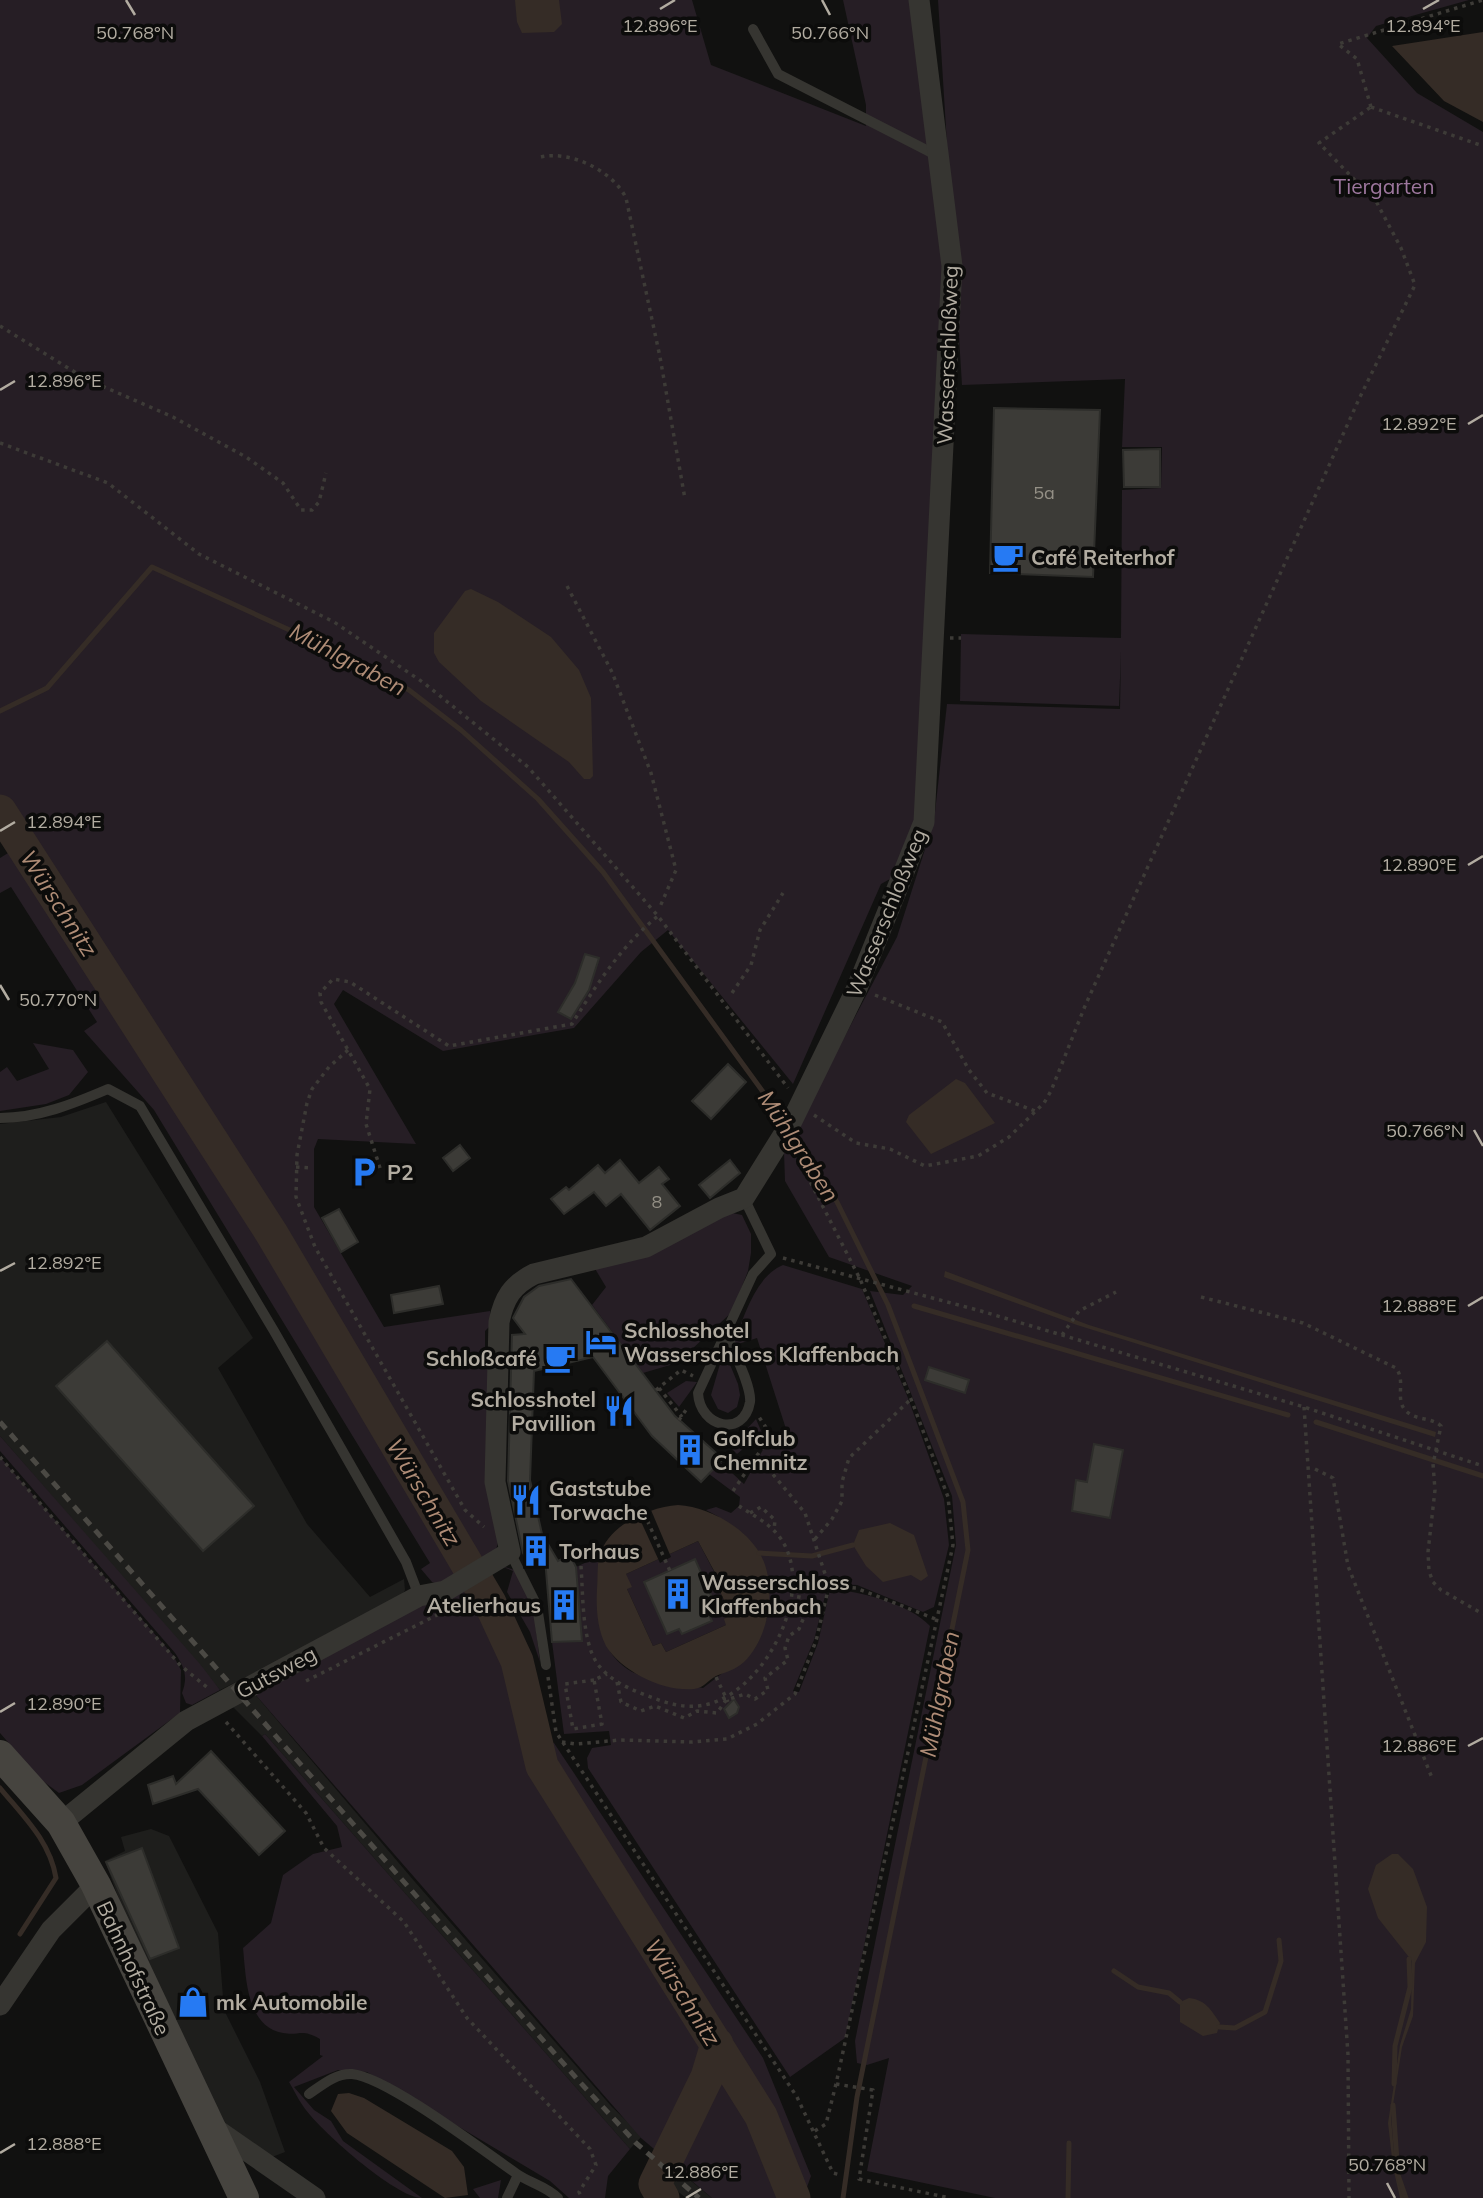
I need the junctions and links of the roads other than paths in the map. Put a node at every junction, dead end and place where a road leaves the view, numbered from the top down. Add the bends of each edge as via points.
1 (919, 0) edge
2 (753, 29) dead end
3 (938, 156) junction
4 (0, 1118) edge
5 (744, 1198) junction
6 (727, 1335) junction
7 (505, 1551) junction
8 (419, 1597) junction
9 (546, 1665) road end
10 (0, 1755) edge
11 (61, 1823) junction
12 (96, 1885) junction
13 (0, 2005) edge
14 (309, 2094) dead end
15 (210, 2125) junction
16 (519, 2175) junction
17 (244, 2198) edge
18 (315, 2198) edge
19 (508, 2198) edge
20 (558, 2198) edge

1 - 3 street, Wasserschloßweg
2 - 3 lane via 778,74
3 - 5 street, Wasserschloßweg via 952,266 924,822 857,988 793,1119
4 - 8 lane via 52,1111 108,1089 140,1106 399,1550
5 - 6 lane via 771,1254 753,1274
5 - 7 street via 646,1247 534,1274 518,1282 504,1301 499,1322 495,1482
6 - 6 lane via 750,1403 737,1421 728,1425 716,1424 699,1406 698,1393
7 - 8 street, Gutsweg via 445,1591
7 - 9 lane via 537,1606
8 - 11 street, Gutsweg via 186,1721
10 - 11 main road, Bahnhofstraße
11 - 12 main road, Bahnhofstraße
12 - 13 street via 51,1930
12 - 15 main road, Bahnhofstraße
14 - 16 lane via 333,2078 353,2074 466,2136
15 - 17 main road, Bahnhofstraße
15 - 18 street
16 - 19 lane
16 - 20 lane

